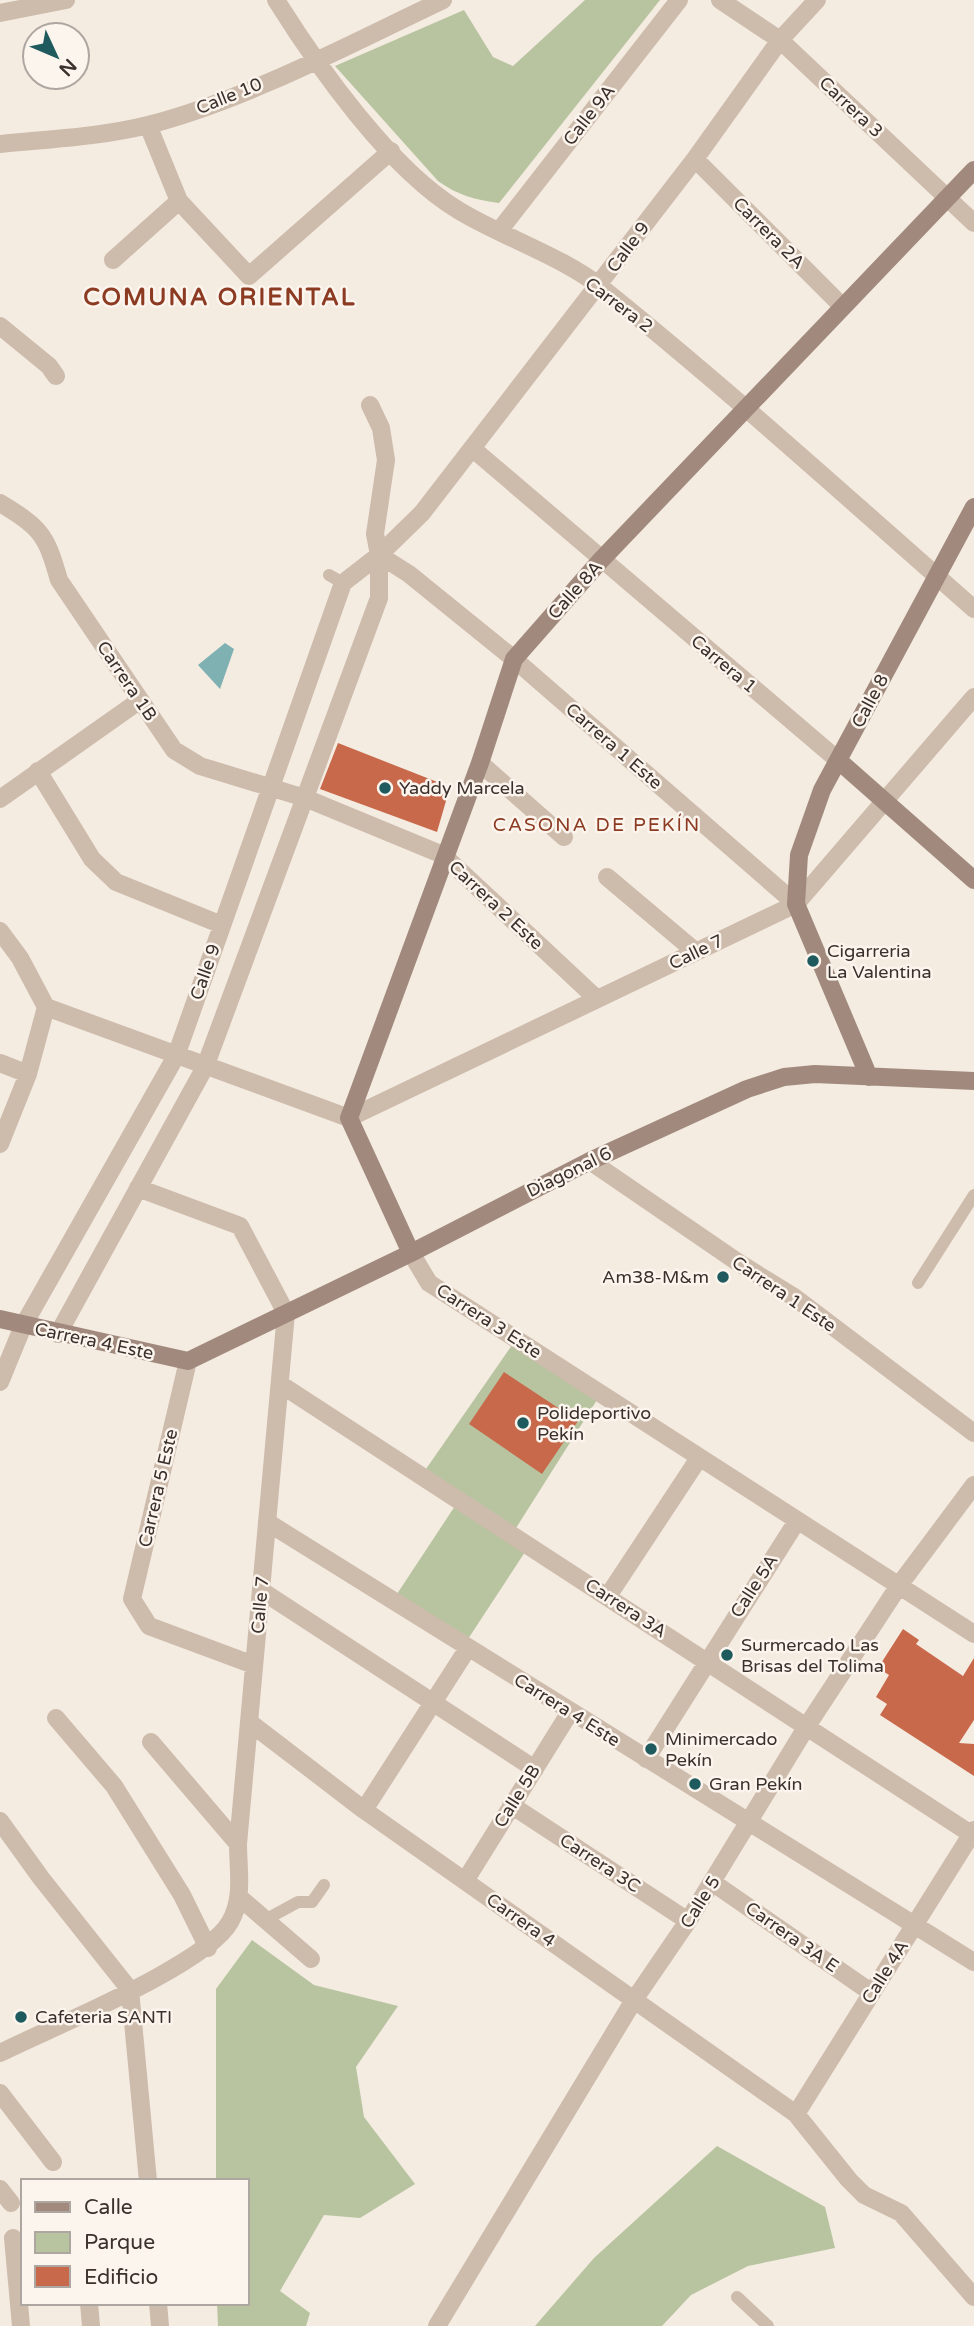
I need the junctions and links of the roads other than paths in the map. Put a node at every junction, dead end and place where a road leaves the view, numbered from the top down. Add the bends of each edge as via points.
1 (66, 0) edge
2 (276, 0) edge
3 (443, 0) edge
4 (679, 0) edge
5 (720, 0) edge
6 (817, 0) edge
7 (0, 13) edge
8 (780, 40) junction
9 (314, 61) junction
10 (148, 125) junction
11 (0, 144) edge
12 (391, 151) junction
13 (695, 159) junction
14 (974, 170) edge
15 (948, 198) junction
16 (179, 201) junction
17 (974, 223) edge
18 (499, 231) junction
19 (113, 260) dead end
20 (598, 285) junction
21 (843, 307) junction
22 (0, 326) edge
23 (56, 376) dead end
24 (370, 405) dead end
25 (748, 409) junction
26 (473, 449) junction
27 (0, 503) edge
28 (974, 507) edge
29 (379, 555) junction
30 (601, 560) junction
31 (937, 576) junction
32 (974, 609) edge
33 (514, 659) junction
34 (974, 697) edge
35 (139, 701) junction
36 (838, 761) junction
37 (480, 763) junction
38 (38, 771) junction
39 (271, 786) junction
40 (305, 798) junction
41 (0, 799) edge
42 (884, 801) junction
43 (565, 837) dead end
44 (443, 855) junction
45 (607, 877) dead end
46 (974, 880) edge
47 (796, 904) junction
48 (222, 925) junction
49 (0, 931) edge
50 (696, 952) junction
51 (597, 999) junction
52 (46, 1007) junction
53 (176, 1056) junction
54 (0, 1063) edge
55 (205, 1066) junction
56 (28, 1074) junction
57 (869, 1077) junction
58 (974, 1081) edge
59 (349, 1118) junction
60 (0, 1144) edge
61 (590, 1161) junction
62 (138, 1188) junction
63 (974, 1195) edge
64 (411, 1253) junction
65 (918, 1283) dead end
66 (286, 1313) junction
67 (0, 1319) edge
68 (23, 1326) junction
69 (58, 1334) junction
70 (188, 1361) junction
71 (0, 1382) edge
72 (280, 1384) junction
73 (974, 1433) edge
74 (699, 1458) junction
75 (974, 1485) edge
76 (797, 1521) junction
77 (267, 1522) junction
78 (900, 1584) junction
79 (262, 1591) junction
80 (608, 1597) junction
81 (974, 1634) edge
82 (468, 1648) junction
83 (706, 1660) junction
84 (254, 1665) junction
85 (432, 1703) junction
86 (570, 1712) junction
87 (56, 1718) dead end
88 (249, 1722) junction
89 (807, 1726) junction
90 (150, 1742) dead end
91 (646, 1759) junction
92 (535, 1769) junction
93 (512, 1805) junction
94 (364, 1810) junction
95 (0, 1821) edge
96 (750, 1823) junction
97 (973, 1831) edge
98 (238, 1844) junction
99 (465, 1881) junction
100 (712, 1882) junction
101 (324, 1885) dead end
102 (239, 1897) junction
103 (265, 1920) junction
104 (688, 1922) junction
105 (914, 1925) junction
106 (208, 1948) junction
107 (310, 1959) dead end
108 (974, 1962) edge
109 (130, 1990) junction
110 (872, 1993) junction
111 (634, 2000) junction
112 (0, 2053) edge
113 (0, 2093) edge
114 (796, 2114) junction
115 (52, 2162) dead end
116 (148, 2179) edge
117 (12, 2238) edge
118 (737, 2297) dead end
119 (974, 2297) edge
120 (89, 2305) edge
121 (158, 2305) edge
122 (21, 2326) edge
123 (90, 2326) edge
124 (160, 2326) edge
125 (437, 2326) edge
126 (768, 2326) edge

1 - 7 street
2 - 9 street, Carrera 2
3 - 9 street, Calle 10
4 - 18 street, Calle 9A
5 - 8 street, Carrera 3
6 - 8 street, Calle 9
8 - 13 street, Calle 9
8 - 15 street, Carrera 3
9 - 10 street, Calle 10
9 - 12 street, Carrera 2
10 - 11 street, Calle 10
10 - 16 street
12 - 16 street via 249,276
12 - 18 street, Carrera 2 via 423,186
13 - 20 street, Calle 9
13 - 21 street, Carrera 2A
14 - 15 main road, Calle 8A
15 - 17 street, Carrera 3
15 - 21 main road, Calle 8A
16 - 19 street
18 - 20 street, Carrera 2
20 - 25 street, Carrera 2
20 - 26 street, Calle 9
21 - 25 main road, Calle 8A
22 - 23 street
24 - 29 street via 381,428 386,460 375,534
25 - 30 main road, Calle 8A
25 - 31 street, Carrera 2
26 - 29 street, Calle 9 via 422,513
26 - 30 street, Carrera 1
27 - 35 street, Carrera 1B via 36,525 59,580
28 - 31 main road, Calle 8
29 - 33 street, Carrera 1 Este
29 - 39 street, Calle 9 via 336,579
29 - 40 street, Calle 9 via 379,598
30 - 33 main road, Calle 8A
30 - 36 street, Carrera 1
31 - 32 street, Carrera 2
31 - 36 main road, Calle 8
33 - 37 main road, Calle 8A
33 - 47 street, Carrera 1 Este
34 - 42 street, Calle 7
35 - 38 street
35 - 39 street, Carrera 1B via 174,750 200,766
36 - 42 main road, Carrera 1
36 - 47 main road, Calle 8 via 812,812 799,855
37 - 43 street
37 - 44 main road, Calle 8A
38 - 41 street
38 - 48 street via 92,859 116,882
39 - 40 street, Carrera 1B
39 - 48 street, Calle 9
40 - 44 street, Carrera 2 Este
40 - 55 street, Calle 9
42 - 46 main road, Carrera 1
42 - 47 street, Calle 7
44 - 51 street, Carrera 2 Este
44 - 59 main road, Calle 8A
45 - 50 street
47 - 50 street, Calle 7
47 - 57 main road, Carrera 1 Este
48 - 53 street, Calle 9
49 - 52 street
50 - 51 street, Calle 7
51 - 59 street, Calle 7
52 - 53 street
52 - 56 street
53 - 55 street
53 - 68 street, Calle 9
54 - 56 street
55 - 59 street
55 - 62 street, Calle 9
56 - 60 street
57 - 58 main road, Diagonal 6
57 - 61 main road, Diagonal 6 via 784,1077
59 - 64 main road, Carrera 3 Este
61 - 64 main road, Diagonal 6
61 - 73 street, Carrera 1 Este via 794,1297
62 - 66 street via 240,1226
62 - 69 street, Calle 9
63 - 65 lane
64 - 66 main road, Diagonal 6
64 - 74 street, Carrera 3 Este via 429,1283
66 - 70 main road, Diagonal 6
66 - 72 street, Calle 7
67 - 68 main road, Carrera 4 Este
68 - 69 main road, Carrera 4 Este
68 - 71 street, Calle 9
69 - 70 main road, Carrera 4 Este
70 - 84 street, Carrera 5 Este via 132,1599 149,1626
72 - 77 street, Calle 7
72 - 80 street, Carrera 3A
74 - 76 street, Carrera 3 Este
74 - 80 street
75 - 78 street, Calle 5
76 - 78 street, Carrera 3 Este
76 - 83 street, Calle 5A
77 - 79 street, Calle 7
77 - 82 street, Carrera 4 Este
78 - 81 street, Carrera 3 Este
78 - 89 street, Calle 5
79 - 84 street, Calle 7
79 - 85 street
80 - 83 street, Carrera 3A
82 - 85 street
82 - 86 street, Carrera 4 Este
83 - 89 street, Carrera 3A
83 - 91 street, Calle 5A
84 - 88 street, Calle 7
85 - 92 street
85 - 94 street
86 - 91 street, Carrera 4 Este
86 - 92 street, Calle 5B
87 - 106 street via 114,1786 182,1895
88 - 94 street, Carrera 4
88 - 98 street, Calle 7
89 - 96 street, Calle 5
89 - 97 street, Carrera 3A
90 - 98 street
91 - 96 street, Carrera 4 Este
92 - 93 street, Calle 5B
93 - 99 street, Calle 5B
93 - 104 street, Carrera 3C
94 - 99 street, Carrera 4
95 - 109 street
96 - 100 street, Calle 5
96 - 105 street, Carrera 4 Este
97 - 105 street, Calle 4A
98 - 102 street, Calle 7
99 - 111 street, Carrera 4
100 - 104 street, Calle 5
100 - 110 street, Carrera 3A E
101 - 103 lane via 312,1902 298,1902
102 - 103 street
102 - 106 street via 232,1920
103 - 107 street
104 - 111 street, Calle 5
105 - 108 street, Carrera 4 Este
105 - 110 street, Calle 4A
106 - 109 street
109 - 112 street
109 - 116 street
110 - 114 street, Calle 4A
111 - 114 street, Carrera 4
111 - 125 street, Calle 5
113 - 115 street
114 - 119 street, Carrera 4 via 849,2180 864,2195 901,2213
117 - 122 street
118 - 126 lane
120 - 123 street
121 - 124 street

